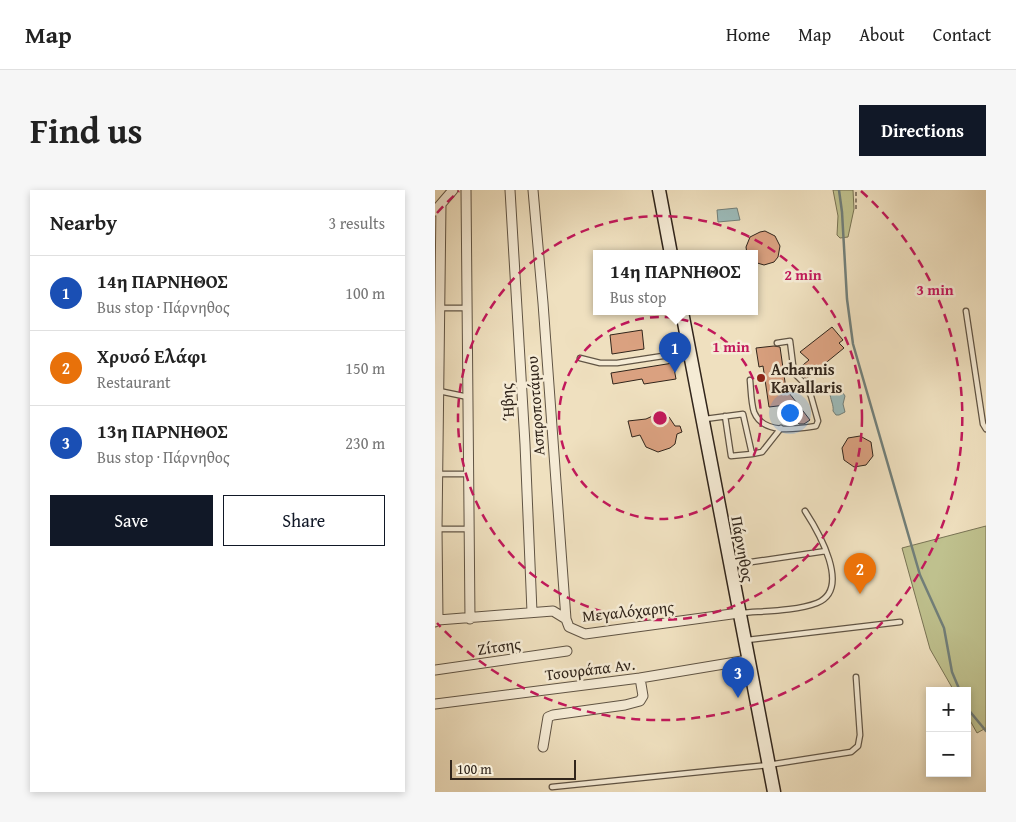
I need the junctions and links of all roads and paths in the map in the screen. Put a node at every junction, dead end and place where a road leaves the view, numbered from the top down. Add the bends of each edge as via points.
1 (453, 190) edge
2 (466, 190) edge
3 (510, 190) edge
4 (533, 190) edge
5 (659, 190) edge
6 (856, 190) edge
7 (438, 207) edge
8 (856, 209) dead end
9 (670, 250) edge
10 (440, 308) junction
11 (467, 308) junction
12 (966, 311) dead end
13 (683, 315) edge
14 (777, 344) dead end
15 (690, 352) junction
16 (580, 358) dead end
17 (750, 380) dead end
18 (439, 391) junction
19 (468, 397) junction
20 (754, 412) junction
21 (743, 414) junction
22 (725, 416) junction
23 (703, 419) junction
24 (781, 428) junction
25 (986, 429) edge
26 (752, 454) junction
27 (438, 474) junction
28 (469, 474) junction
29 (805, 511) dead end
30 (437, 529) junction
31 (469, 529) junction
32 (826, 551) junction
33 (729, 565) junction
34 (532, 612) junction
35 (739, 614) junction
36 (470, 619) junction
37 (565, 619) junction
38 (437, 621) edge
39 (900, 622) dead end
40 (744, 640) junction
41 (567, 650) dead end
42 (748, 660) junction
43 (435, 670) edge
44 (856, 677) dead end
45 (640, 678) junction
46 (435, 704) edge
47 (543, 747) dead end
48 (768, 765) junction
49 (552, 787) dead end
50 (774, 792) edge

1 - 7 street
2 - 11 street
3 - 34 street, Ήβης
4 - 37 street, Ασπροποτάμου
5 - 9 main road
6 - 8 path
7 - 10 street
10 - 11 lane
10 - 18 street
11 - 19 street
12 - 25 lane
13 - 15 main road, Πάρνηθος
14 - 24 lane via 790,342 795,373 807,385 818,421 816,426
15 - 16 lane via 617,363
15 - 23 main road, Πάρνηθος
17 - 20 lane
18 - 19 lane
18 - 27 street
19 - 28 street
20 - 21 lane
20 - 24 lane via 761,422
21 - 22 lane
21 - 26 lane
22 - 23 lane
22 - 26 lane via 731,456
23 - 33 main road, Πάρνηθος
24 - 26 lane via 761,452
27 - 28 lane
27 - 30 street
28 - 31 street
29 - 32 lane
30 - 31 lane
30 - 38 street
31 - 36 street
32 - 33 lane
32 - 35 lane via 833,580 831,591 819,602
33 - 35 main road, Πάρνηθος
34 - 36 street, Μεγαλόχαρης
34 - 37 street, Μεγαλόχαρης via 553,611
35 - 37 street, Μεγαλόχαρης via 585,634 569,627
35 - 40 main road, Πάρνηθος
36 - 38 street, Μεγαλόχαρης
39 - 40 lane
40 - 42 main road, Πάρνηθος
41 - 43 street, Ζίτσης
42 - 45 street, Τσουράπα Αν.
42 - 48 main road, Πάρνηθος
44 - 48 lane via 858,746 851,752
45 - 46 street, Τσουράπα Αν.
45 - 47 street via 643,696 640,701 548,717
48 - 49 lane
48 - 50 main road, Πάρνηθος

